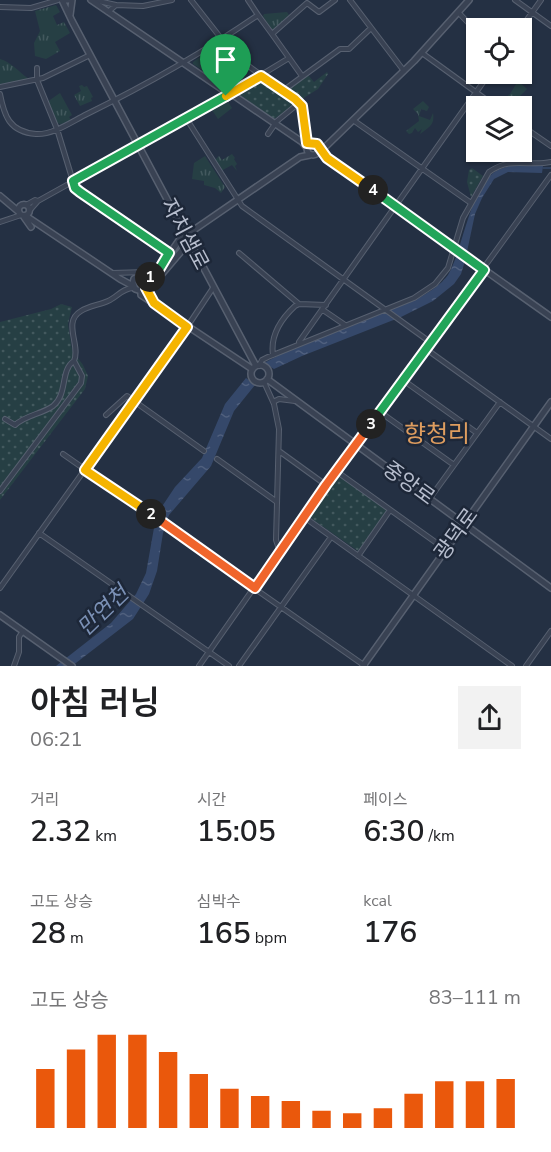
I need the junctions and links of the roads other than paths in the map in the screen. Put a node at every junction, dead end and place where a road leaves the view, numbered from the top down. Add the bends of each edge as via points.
1 (60, 0) edge
2 (68, 0) edge
3 (72, 0) edge
4 (92, 0) edge
5 (172, 0) edge
6 (192, 0) edge
7 (248, 0) edge
8 (335, 0) edge
9 (350, 0) edge
10 (469, 0) edge
11 (515, 0) edge
12 (541, 0) edge
13 (125, 2) edge
14 (116, 5) junction
15 (0, 7) edge
16 (108, 12) junction
17 (458, 12) junction
18 (532, 12) junction
19 (70, 15) junction
20 (258, 15) junction
21 (528, 18) edge
22 (466, 20) edge
23 (551, 26) edge
24 (371, 28) junction
25 (272, 34) junction
26 (222, 39) junction
27 (422, 53) junction
28 (90, 55) junction
29 (289, 58) junction
30 (181, 62) junction
31 (37, 68) dead end
32 (404, 71) junction
33 (261, 76) junction
34 (302, 76) junction
35 (36, 80) junction
36 (482, 84) edge
37 (0, 87) edge
38 (284, 90) junction
39 (476, 93) junction
40 (0, 94) edge
41 (230, 94) junction
42 (480, 96) edge
43 (115, 100) junction
44 (299, 103) junction
45 (186, 118) junction
46 (353, 120) junction
47 (276, 124) junction
48 (57, 129) junction
49 (532, 133) edge
50 (268, 134) dead end
51 (139, 145) junction
52 (306, 146) junction
53 (327, 146) junction
54 (551, 146) edge
55 (319, 151) junction
56 (301, 156) junction
57 (327, 158) junction
58 (551, 162) edge
59 (422, 169) junction
60 (551, 176) edge
61 (73, 181) junction
62 (0, 196) edge
63 (236, 200) junction
64 (10, 203) junction
65 (471, 203) junction
66 (396, 206) junction
67 (24, 212) junction
68 (10, 217) junction
69 (0, 222) edge
70 (186, 237) junction
71 (455, 249) junction
72 (239, 253) dead end
73 (167, 256) junction
74 (484, 270) junction
75 (115, 275) junction
76 (135, 278) junction
77 (146, 279) junction
78 (344, 280) junction
79 (133, 286) junction
80 (145, 288) junction
81 (213, 288) junction
82 (299, 304) junction
83 (326, 305) junction
84 (323, 310) junction
85 (385, 310) junction
86 (551, 318) edge
87 (345, 325) junction
88 (187, 327) junction
89 (430, 342) junction
90 (298, 344) junction
91 (426, 348) junction
92 (249, 355) junction
93 (273, 355) junction
94 (74, 361) junction
95 (239, 362) junction
96 (256, 367) junction
97 (265, 380) junction
98 (403, 380) junction
99 (133, 401) junction
100 (273, 402) junction
101 (298, 402) junction
102 (500, 402) junction
103 (551, 402) edge
104 (381, 412) junction
105 (106, 415) dead end
106 (5, 419) dead end
107 (534, 426) junction
108 (477, 433) junction
109 (551, 439) edge
110 (356, 444) junction
111 (204, 451) dead end
112 (279, 451) junction
113 (63, 454) dead end
114 (217, 459) dead end
115 (454, 465) junction
116 (85, 470) junction
117 (336, 471) junction
118 (326, 485) junction
119 (0, 491) edge
120 (430, 498) junction
121 (277, 503) junction
122 (390, 510) junction
123 (304, 517) junction
124 (464, 523) junction
125 (39, 533) junction
126 (331, 537) junction
127 (445, 549) junction
128 (280, 553) junction
129 (358, 556) junction
130 (0, 588) edge
131 (255, 588) junction
132 (551, 588) edge
133 (412, 595) junction
134 (282, 606) junction
135 (0, 615) edge
136 (23, 631) junction
137 (551, 631) edge
138 (209, 652) junction
139 (14, 666) edge
140 (72, 666) edge
141 (199, 666) edge
142 (229, 666) edge
143 (239, 666) edge
144 (364, 666) edge
145 (512, 666) edge
146 (526, 666) edge

1 - 2 street
1 - 15 street via 38,7
1 - 19 street, 자치샘로
3 - 19 street
4 - 14 street
4 - 16 street
5 - 13 street via 143,6
6 - 26 street
7 - 20 street
8 - 25 street via 320,12 307,3
9 - 24 street
10 - 17 street
11 - 18 street
12 - 18 street
13 - 14 street
14 - 16 street
16 - 30 street
17 - 22 street
17 - 27 street
18 - 21 street
18 - 23 street
19 - 28 street, 자치샘로
20 - 25 street
20 - 26 street
24 - 32 street
24 - 34 street via 349,49 340,49
25 - 29 street
26 - 30 street
26 - 33 street via 235,56
27 - 32 street
27 - 39 street
28 - 35 street
28 - 43 street, 자치샘로
29 - 33 street
29 - 34 street
30 - 41 street
30 - 43 street
31 - 35 street
32 - 46 street
33 - 38 street
33 - 41 street
34 - 38 street
35 - 37 street
35 - 48 street
36 - 39 street
38 - 44 street
39 - 42 street
39 - 59 street
40 - 48 street via 4,115 12,125 35,134
41 - 45 street
41 - 47 street
43 - 48 street
43 - 51 street, 자치샘로
44 - 47 street
44 - 52 street
45 - 51 street
45 - 63 street
46 - 53 street
46 - 59 street
47 - 50 street
47 - 52 street
48 - 61 street
49 - 54 street
51 - 61 street
51 - 70 street, 자치샘로
52 - 55 street
52 - 55 street via 315,143
52 - 56 street
52 - 56 street
53 - 55 street
53 - 57 street
55 - 57 street
56 - 63 street
57 - 66 street
58 - 65 street via 514,162 497,167 484,178
59 - 65 street
59 - 66 street
60 - 74 street
61 - 67 street
61 - 73 street via 80,192
62 - 64 street
63 - 70 street
63 - 78 street
64 - 67 street
64 - 68 street
65 - 71 street
66 - 71 street
66 - 78 street
67 - 68 street
67 - 75 street via 36,224
68 - 69 street
70 - 73 street
70 - 80 street via 156,281
70 - 81 street, 자치샘로
71 - 74 street
71 - 85 street via 448,268 435,284
72 - 82 street
73 - 75 street via 150,271
73 - 77 street
74 - 86 street
74 - 89 street
75 - 76 street
75 - 79 street
76 - 77 street
76 - 79 street
77 - 80 street
78 - 83 street
78 - 85 street
79 - 80 street
79 - 94 street via 77,314 72,327 77,354
80 - 88 street via 141,295
81 - 88 street
81 - 92 street, 자치샘로
82 - 83 street
82 - 93 street via 276,331
83 - 84 street
84 - 87 street
84 - 90 street
85 - 87 street
85 - 89 street
87 - 90 street
88 - 95 street
88 - 99 street
89 - 91 street
90 - 93 street
91 - 98 street
91 - 102 street
92 - 95 street
92 - 96 street, 자치샘로
93 - 96 street
94 - 106 street via 68,366 62,391 52,406 15,425
94 - 119 street via 82,376 79,388
95 - 96 street
96 - 97 street via 266,369
96 - 97 street via 251,375 254,381
97 - 100 street
97 - 101 street, 중앙로
98 - 104 street
98 - 108 street
99 - 105 street via 127,396
99 - 111 street
99 - 116 street
100 - 101 street
100 - 112 street
101 - 110 street, 중앙로
102 - 107 street
102 - 108 street
103 - 107 street, 광덕로
104 - 110 street
104 - 115 street
107 - 109 street
107 - 124 street, 광덕로
108 - 115 street
110 - 117 street
110 - 120 street, 중앙로
112 - 118 street
112 - 121 street
113 - 116 street
114 - 121 street
115 - 120 street
116 - 125 street
116 - 131 street
117 - 118 street
117 - 122 street
118 - 123 street
120 - 124 street, 중앙로
121 - 128 street via 276,540
122 - 127 street
122 - 129 street
123 - 126 street
123 - 128 street
124 - 127 street, 광덕로
124 - 132 street, 중앙로
125 - 130 street
125 - 138 street
126 - 129 street
126 - 134 street
127 - 133 street, 광덕로
128 - 131 street
129 - 133 street
131 - 134 street
131 - 138 street
133 - 144 street, 광덕로
133 - 145 street
134 - 143 street
134 - 144 street
135 - 136 street
136 - 139 street
136 - 140 street
137 - 146 street
138 - 141 street
138 - 142 street

